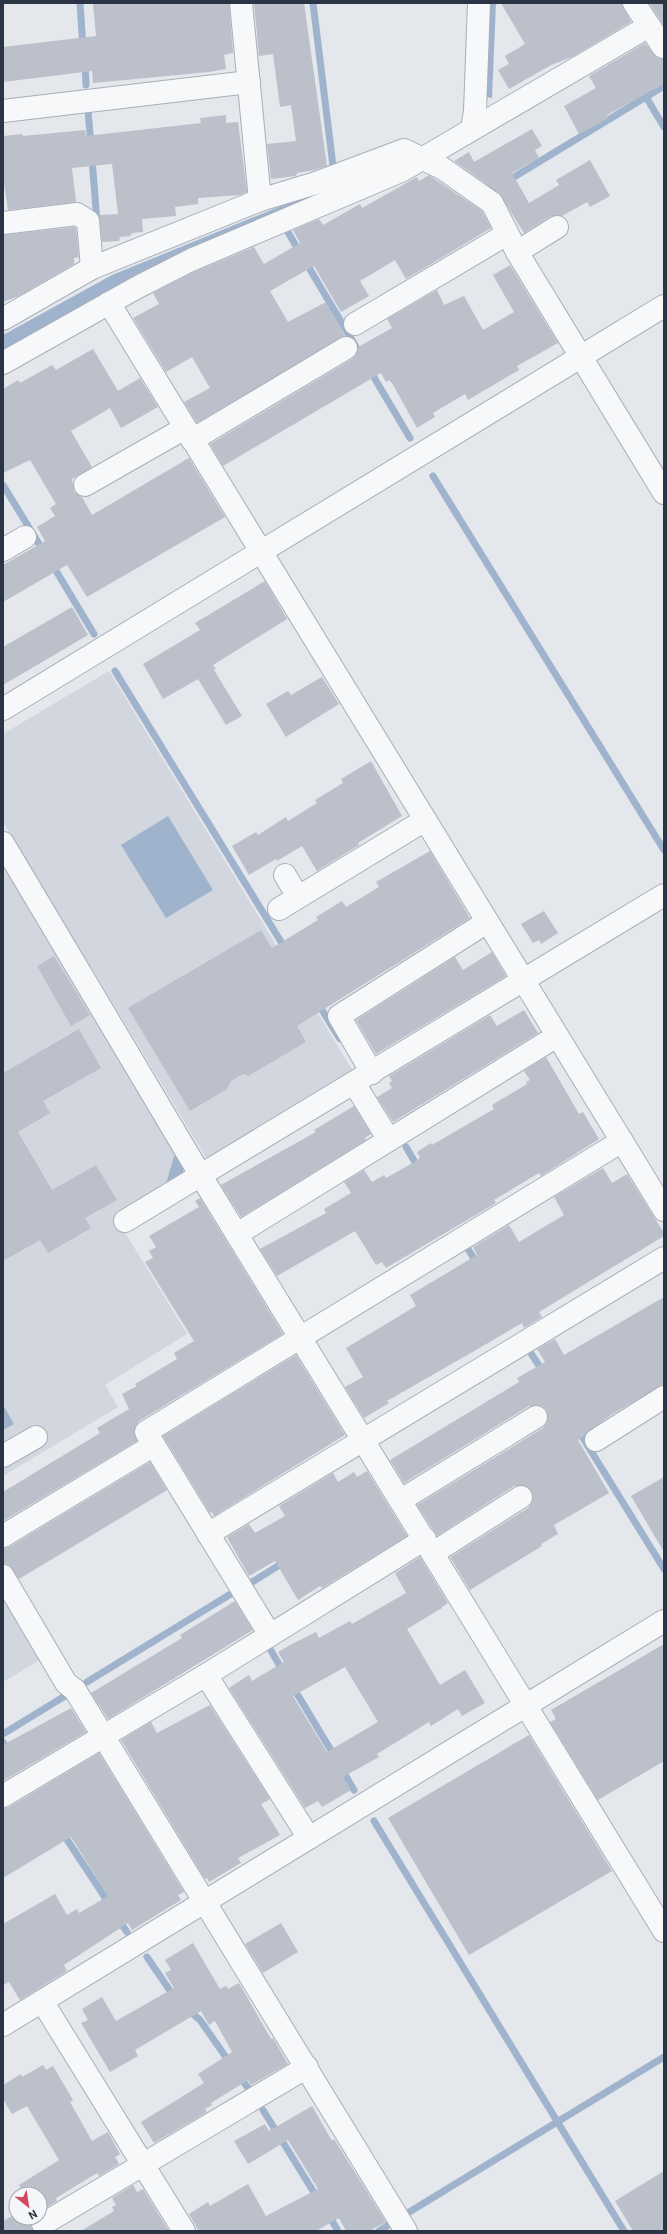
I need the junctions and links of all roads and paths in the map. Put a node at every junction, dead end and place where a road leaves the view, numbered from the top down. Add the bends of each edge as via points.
1 (241, 3) edge
2 (479, 3) edge
3 (634, 3) edge
4 (649, 26) junction
5 (662, 47) dead end
6 (249, 82) junction
7 (3, 111) edge
8 (472, 129) junction
9 (422, 159) junction
10 (260, 200) junction
11 (3, 223) edge
12 (557, 227) dead end
13 (512, 243) junction
14 (92, 268) junction
15 (109, 303) junction
16 (664, 306) edge
17 (3, 319) edge
18 (355, 324) dead end
19 (346, 348) dead end
20 (580, 357) junction
21 (3, 363) edge
22 (188, 434) junction
23 (85, 485) dead end
24 (664, 493) edge
25 (25, 537) dead end
26 (3, 550) edge
27 (261, 552) junction
28 (3, 709) edge
29 (425, 820) junction
30 (3, 843) edge
31 (285, 875) dead end
32 (664, 895) edge
33 (298, 897) junction
34 (279, 909) dead end
35 (488, 922) junction
36 (524, 981) junction
37 (557, 1036) junction
38 (363, 1078) junction
39 (389, 1140) junction
40 (622, 1141) junction
41 (201, 1176) junction
42 (664, 1210) edge
43 (125, 1221) dead end
44 (237, 1234) junction
45 (664, 1258) edge
46 (300, 1338) junction
47 (664, 1397) edge
48 (536, 1418) dead end
49 (36, 1437) dead end
50 (363, 1438) junction
51 (596, 1440) dead end
52 (154, 1445) junction
53 (3, 1456) edge
54 (521, 1497) dead end
55 (401, 1500) junction
56 (208, 1534) junction
57 (3, 1536) edge
58 (429, 1546) junction
59 (3, 1576) edge
60 (664, 1621) edge
61 (270, 1635) junction
62 (206, 1675) junction
63 (527, 1705) junction
64 (103, 1736) junction
65 (3, 1796) edge
66 (309, 1838) junction
67 (205, 1901) junction
68 (664, 1931) edge
69 (42, 2001) junction
70 (3, 2025) edge
71 (307, 2067) junction
72 (143, 2164) junction
73 (48, 2221) edge
74 (184, 2231) edge
75 (406, 2231) edge

1 - 6 street
2 - 8 street
3 - 4 street
4 - 5 street
4 - 8 street
6 - 7 street
6 - 10 street
8 - 9 street
9 - 10 street via 404,150 316,183
9 - 13 street via 442,168 492,202
9 - 15 street via 403,170 191,260
10 - 14 street
11 - 14 street via 77,214 88,221
12 - 13 street
13 - 18 street
13 - 20 street
14 - 17 street
15 - 21 street
15 - 22 street
16 - 20 street
19 - 22 street via 304,385
20 - 24 street
20 - 27 street
22 - 23 street
22 - 27 street
25 - 26 street
27 - 28 street
27 - 29 street
29 - 33 street
29 - 35 street
30 - 41 street
31 - 33 street
32 - 36 street
33 - 34 street
35 - 36 street
35 - 38 street via 339,1016
36 - 37 street
36 - 38 street
37 - 39 street
37 - 40 street
38 - 39 street
38 - 41 street
39 - 44 street
40 - 42 street
40 - 46 street
41 - 43 street
41 - 44 street
44 - 46 street
45 - 50 street
46 - 50 street
46 - 52 street via 146,1432
47 - 51 street
48 - 55 street
49 - 53 street
50 - 55 street
50 - 56 street
52 - 56 street
52 - 57 street
54 - 58 street
55 - 58 street
56 - 61 street
58 - 61 street
58 - 63 street
59 - 64 street via 66,1683 75,1690
60 - 63 street
61 - 62 street
62 - 64 street
62 - 66 street
63 - 66 street
63 - 68 street
64 - 65 street
64 - 67 street
66 - 67 street
67 - 69 street
67 - 71 street
69 - 70 street
69 - 72 street
71 - 72 street
71 - 75 street
72 - 73 street
72 - 74 street

